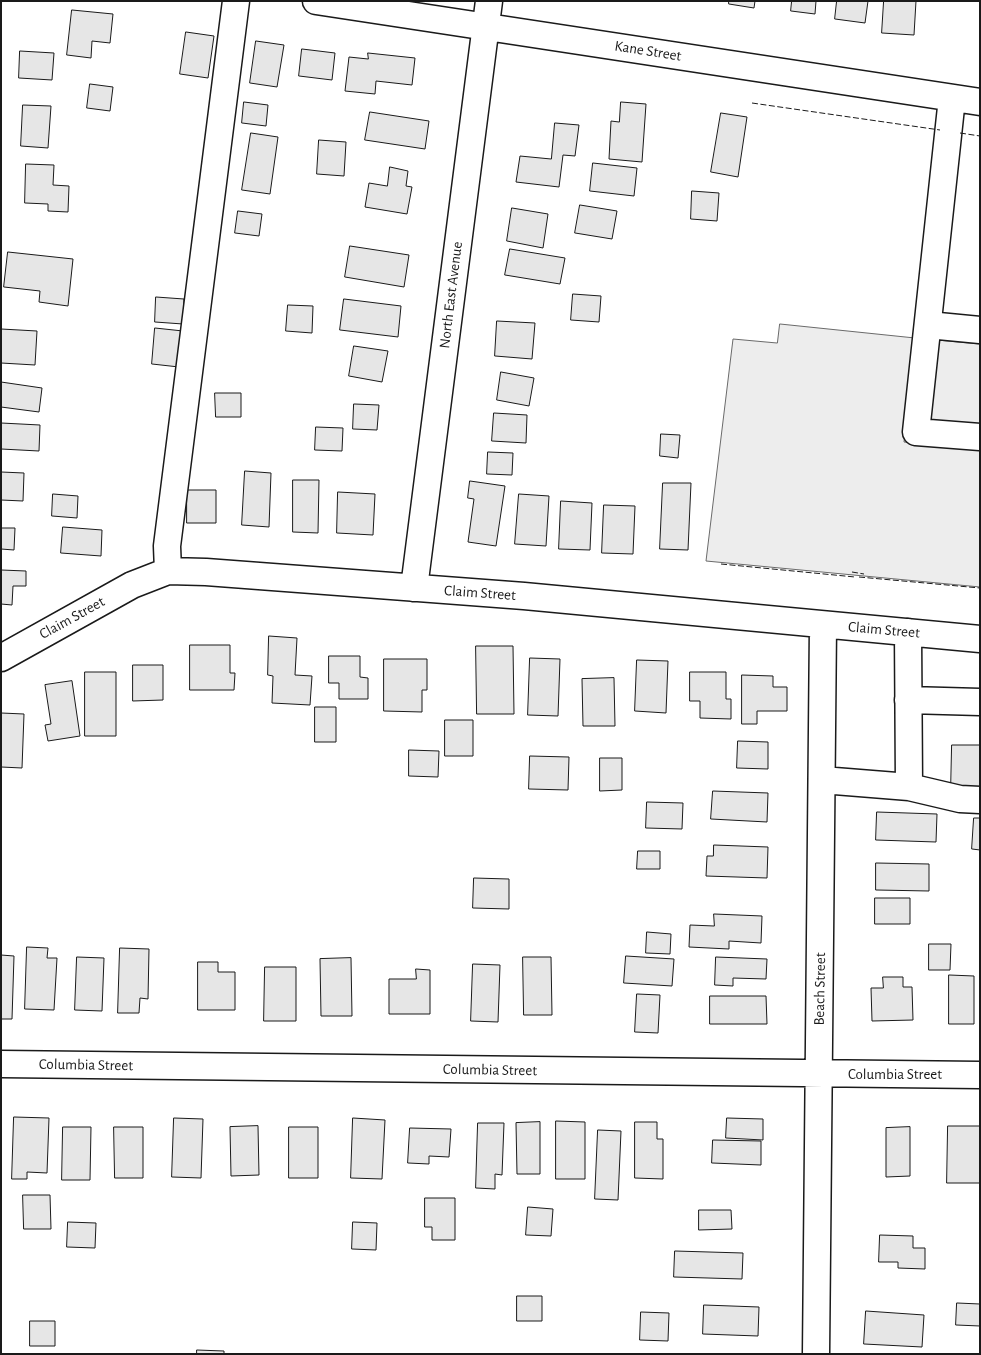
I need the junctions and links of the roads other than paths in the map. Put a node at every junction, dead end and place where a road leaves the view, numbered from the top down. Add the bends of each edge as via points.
1 (236, 1) edge
2 (316, 1) edge
3 (487, 14) edge
4 (952, 98) junction
5 (980, 102) edge
6 (928, 325) junction
7 (980, 330) edge
8 (980, 437) edge
9 (168, 571) junction
10 (414, 588) junction
11 (823, 625) junction
12 (908, 632) junction
13 (980, 639) edge
14 (1, 658) edge
15 (908, 700) junction
16 (980, 702) edge
17 (822, 780) junction
18 (909, 787) junction
19 (980, 800) edge
20 (1, 1064) edge
21 (819, 1074) junction
22 (980, 1075) edge
23 (816, 1354) edge

1 - 9 street via 167,546
2 - 3 street, Kane Street
3 - 4 street, Kane Street
3 - 10 street, North East Avenue
4 - 5 street, Kane Street
4 - 6 street
6 - 7 street
6 - 8 street via 916,432
9 - 10 street, Claim Street
9 - 14 street, Claim Street via 132,585
10 - 11 street, Claim Street
11 - 12 street, Claim Street
11 - 17 street, Beach Street
12 - 13 street, Claim Street
12 - 15 street
15 - 16 street
15 - 18 street
17 - 18 street
17 - 21 street, Beach Street
18 - 19 street via 960,799
20 - 21 street, Columbia Street
21 - 22 street, Columbia Street
21 - 23 street, Beach Street

